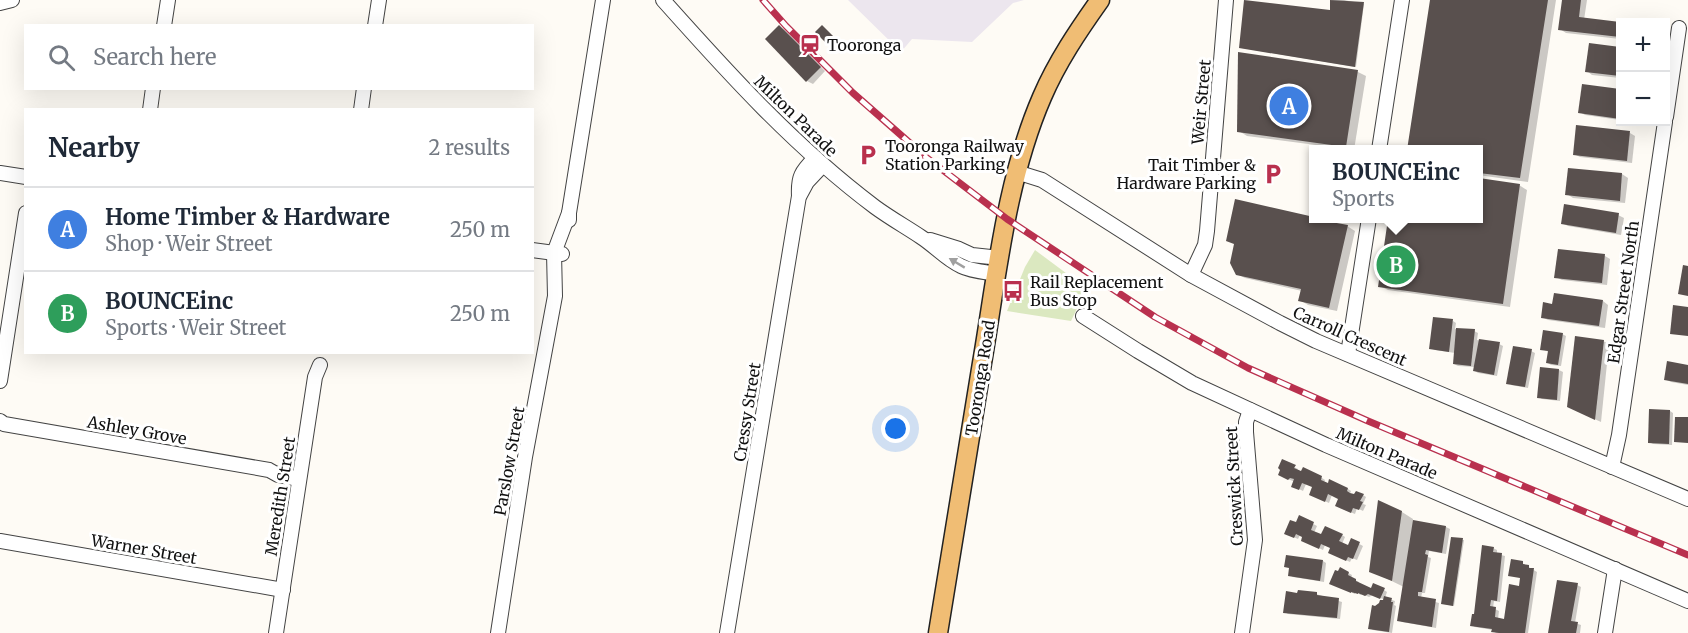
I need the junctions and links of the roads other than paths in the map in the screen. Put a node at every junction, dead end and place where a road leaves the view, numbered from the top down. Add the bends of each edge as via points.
1 (12, 0) edge
2 (168, 0) edge
3 (379, 0) edge
4 (603, 0) edge
5 (663, 0) edge
6 (1100, 0) edge
7 (1226, 0) edge
8 (1402, 0) edge
9 (0, 3) edge
10 (164, 24) edge
11 (375, 24) edge
12 (1679, 28) dead end
13 (1670, 86) edge
14 (153, 90) edge
15 (364, 90) edge
16 (150, 108) edge
17 (361, 108) edge
18 (1664, 126) edge
19 (1380, 145) edge
20 (819, 162) junction
21 (1016, 172) junction
22 (0, 173) edge
23 (24, 177) edge
24 (1368, 223) edge
25 (24, 226) edge
26 (534, 250) edge
27 (558, 254) junction
28 (998, 266) junction
29 (1191, 275) junction
30 (1083, 316) dead end
31 (1348, 354) junction
32 (320, 365) dead end
33 (0, 381) edge
34 (1250, 410) junction
35 (0, 420) edge
36 (1612, 466) junction
37 (300, 475) junction
38 (1688, 499) edge
39 (0, 541) edge
40 (1615, 569) junction
41 (283, 590) junction
42 (1688, 601) edge
43 (276, 633) edge
44 (498, 633) edge
45 (727, 633) edge
46 (938, 633) edge
47 (1242, 633) edge
48 (1605, 633) edge

1 - 9 street
2 - 10 street
3 - 11 street
4 - 27 street, Parslow Street via 569,213
5 - 20 street, Milton Parade via 773,120
6 - 21 main road, Tooronga Road via 1067,48 1046,88
7 - 29 street, Weir Street via 1207,231
8 - 19 street
12 - 13 street, Edgar Street North
14 - 16 street
15 - 17 street
18 - 36 street, Edgar Street North
20 - 28 street, Milton Parade via 876,208 922,237
20 - 45 street, Cressy Street via 800,175 798,182 799,196
21 - 28 main road, Tooronga Road
21 - 29 street, Carroll Crescent via 1049,184
22 - 23 street
24 - 31 street
25 - 33 street
26 - 27 street
27 - 44 street, Parslow Street via 555,296
28 - 46 main road, Tooronga Road
29 - 31 street, Carroll Crescent
30 - 34 street, Milton Parade via 1192,383
31 - 36 street, Carroll Crescent
32 - 37 street, Meredith Street
34 - 40 street, Milton Parade
34 - 47 street, Creswick Street via 1245,422 1255,540
35 - 37 street, Ashley Grove via 4,424 269,470 278,475
36 - 38 street, Carroll Crescent
37 - 41 street, Meredith Street
39 - 41 street, Warner Street
40 - 42 street, Milton Parade
40 - 48 street
41 - 43 street, Meredith Street

